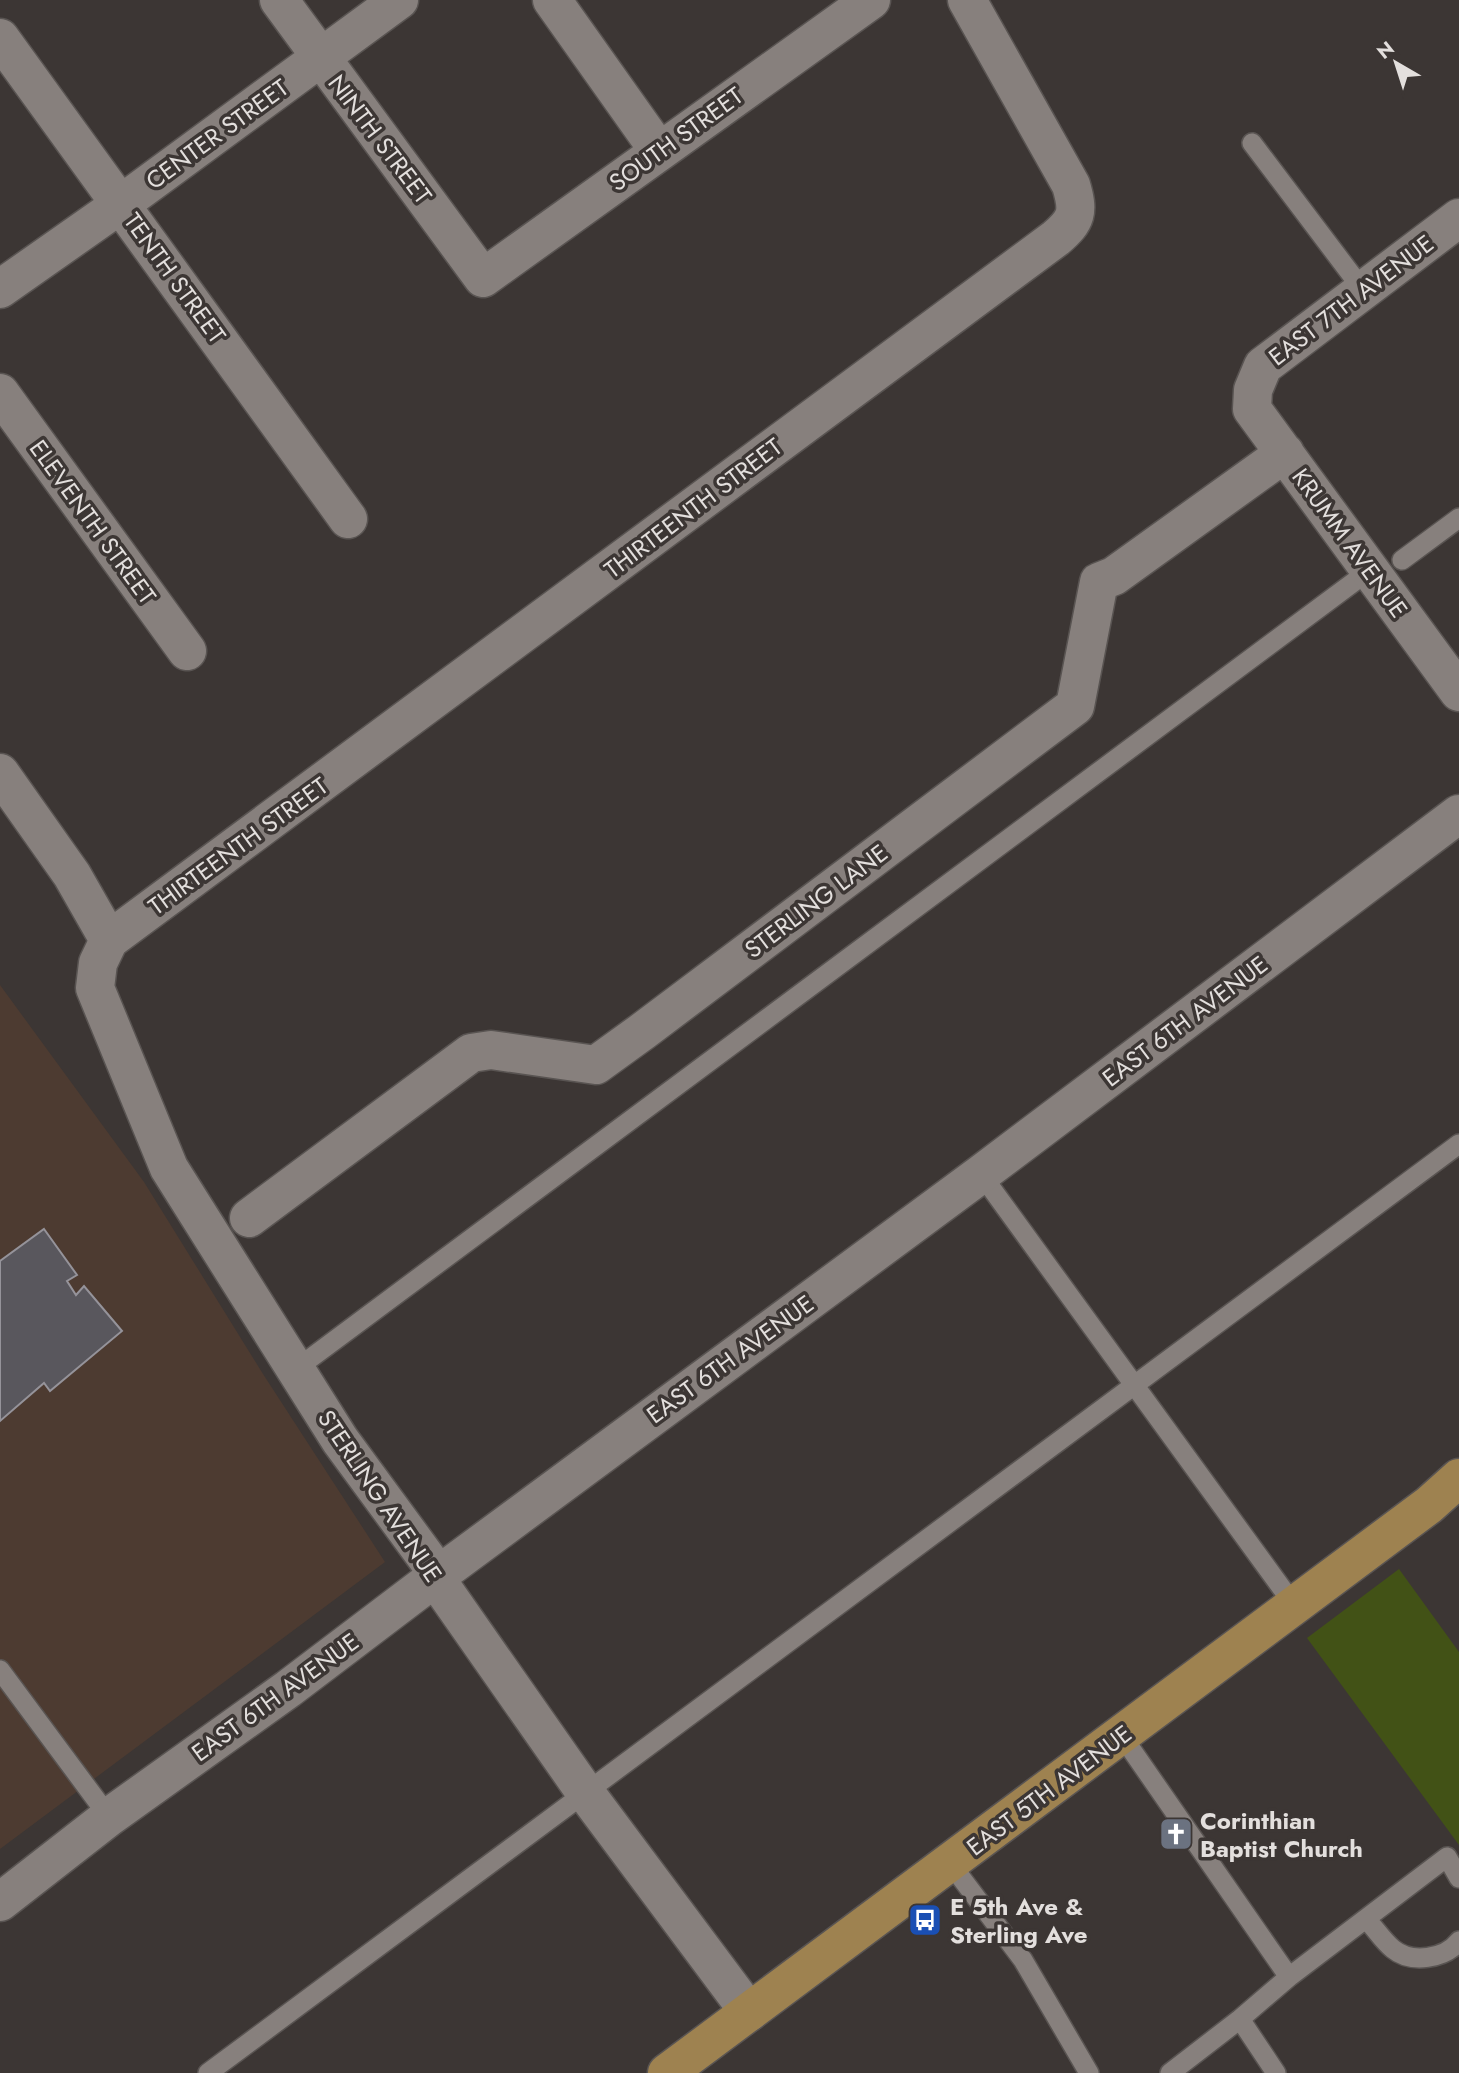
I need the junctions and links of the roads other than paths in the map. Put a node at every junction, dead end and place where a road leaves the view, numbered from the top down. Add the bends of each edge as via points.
1 (279, 0) edge
2 (399, 0) edge
3 (552, 0) edge
4 (871, 0) edge
5 (967, 0) edge
6 (831, 11) edge
7 (0, 38) edge
8 (320, 58) junction
9 (1252, 143) dead end
10 (659, 151) junction
11 (121, 204) junction
12 (1459, 218) edge
13 (483, 278) joint
14 (0, 289) edge
15 (1363, 290) junction
16 (1253, 390) joint
17 (0, 393) edge
18 (1285, 453) junction
19 (1459, 518) edge
20 (348, 519) dead end
21 (1386, 565) junction
22 (187, 651) dead end
23 (1459, 692) edge
24 (0, 773) edge
25 (1459, 814) edge
26 (109, 940) junction
27 (1459, 1144) edge
28 (981, 1174) junction
29 (249, 1217) dead end
30 (296, 1369) junction
31 (1135, 1385) junction
32 (1459, 1478) edge
33 (1444, 1496) edge
34 (437, 1576) junction
35 (1294, 1605) junction
36 (0, 1670) edge
37 (1122, 1736) junction
38 (585, 1792) junction
39 (109, 1817) junction
40 (950, 1864) junction
41 (1459, 1878) edge
42 (0, 1902) edge
43 (1366, 1919) junction
44 (1459, 1941) edge
45 (1289, 1977) junction
46 (749, 2012) junction
47 (1240, 2019) junction
48 (208, 2073) edge
49 (667, 2073) edge
50 (1089, 2073) edge
51 (1170, 2073) edge
52 (1276, 2073) edge

1 - 8 street, NINTH STREET
2 - 8 street, CENTER STREET
3 - 10 street
4 - 6 street, SOUTH STREET
5 - 26 street, THIRTEENTH STREET via 1072,185 1077,205 1071,225
6 - 10 street, SOUTH STREET
7 - 11 street, TENTH STREET
8 - 11 street, CENTER STREET
8 - 13 street, NINTH STREET
9 - 15 lane
10 - 13 street, SOUTH STREET
11 - 14 street, CENTER STREET
11 - 20 street, TENTH STREET
12 - 15 street, EAST 7TH AVENUE
15 - 16 street, EAST 7TH AVENUE via 1263,366
16 - 18 street, KRUMM AVENUE via 1252,409
17 - 22 street, ELEVENTH STREET
18 - 21 street, KRUMM AVENUE
18 - 29 street, STERLING LANE via 1114,576 1099,582 1075,706 643,1031 596,1065 491,1050 471,1053
19 - 21 lane
21 - 23 street, KRUMM AVENUE
21 - 30 lane
24 - 26 street via 72,875
25 - 28 street, EAST 6TH AVENUE
26 - 30 street, STERLING AVENUE via 98,963 95,988 169,1168
27 - 31 lane
28 - 31 lane
28 - 34 street, EAST 6TH AVENUE
30 - 34 street, STERLING AVENUE
31 - 35 lane
31 - 38 lane
32 - 33 main road, EAST 5TH AVENUE
33 - 35 main road, EAST 5TH AVENUE
34 - 38 street, STERLING AVENUE
34 - 39 street, EAST 6TH AVENUE
35 - 37 main road, EAST 5TH AVENUE
36 - 39 lane
37 - 40 main road, EAST 5TH AVENUE
37 - 45 lane
38 - 46 street, STERLING AVENUE
38 - 48 lane
39 - 42 street, EAST 6TH AVENUE
40 - 46 main road, EAST 5TH AVENUE
40 - 50 lane via 1023,1960
41 - 43 lane via 1447,1857
43 - 44 lane via 1394,1950 1422,1959 1452,1950
43 - 45 lane
45 - 47 lane
46 - 49 main road, EAST 5TH AVENUE
47 - 51 lane
47 - 52 lane

